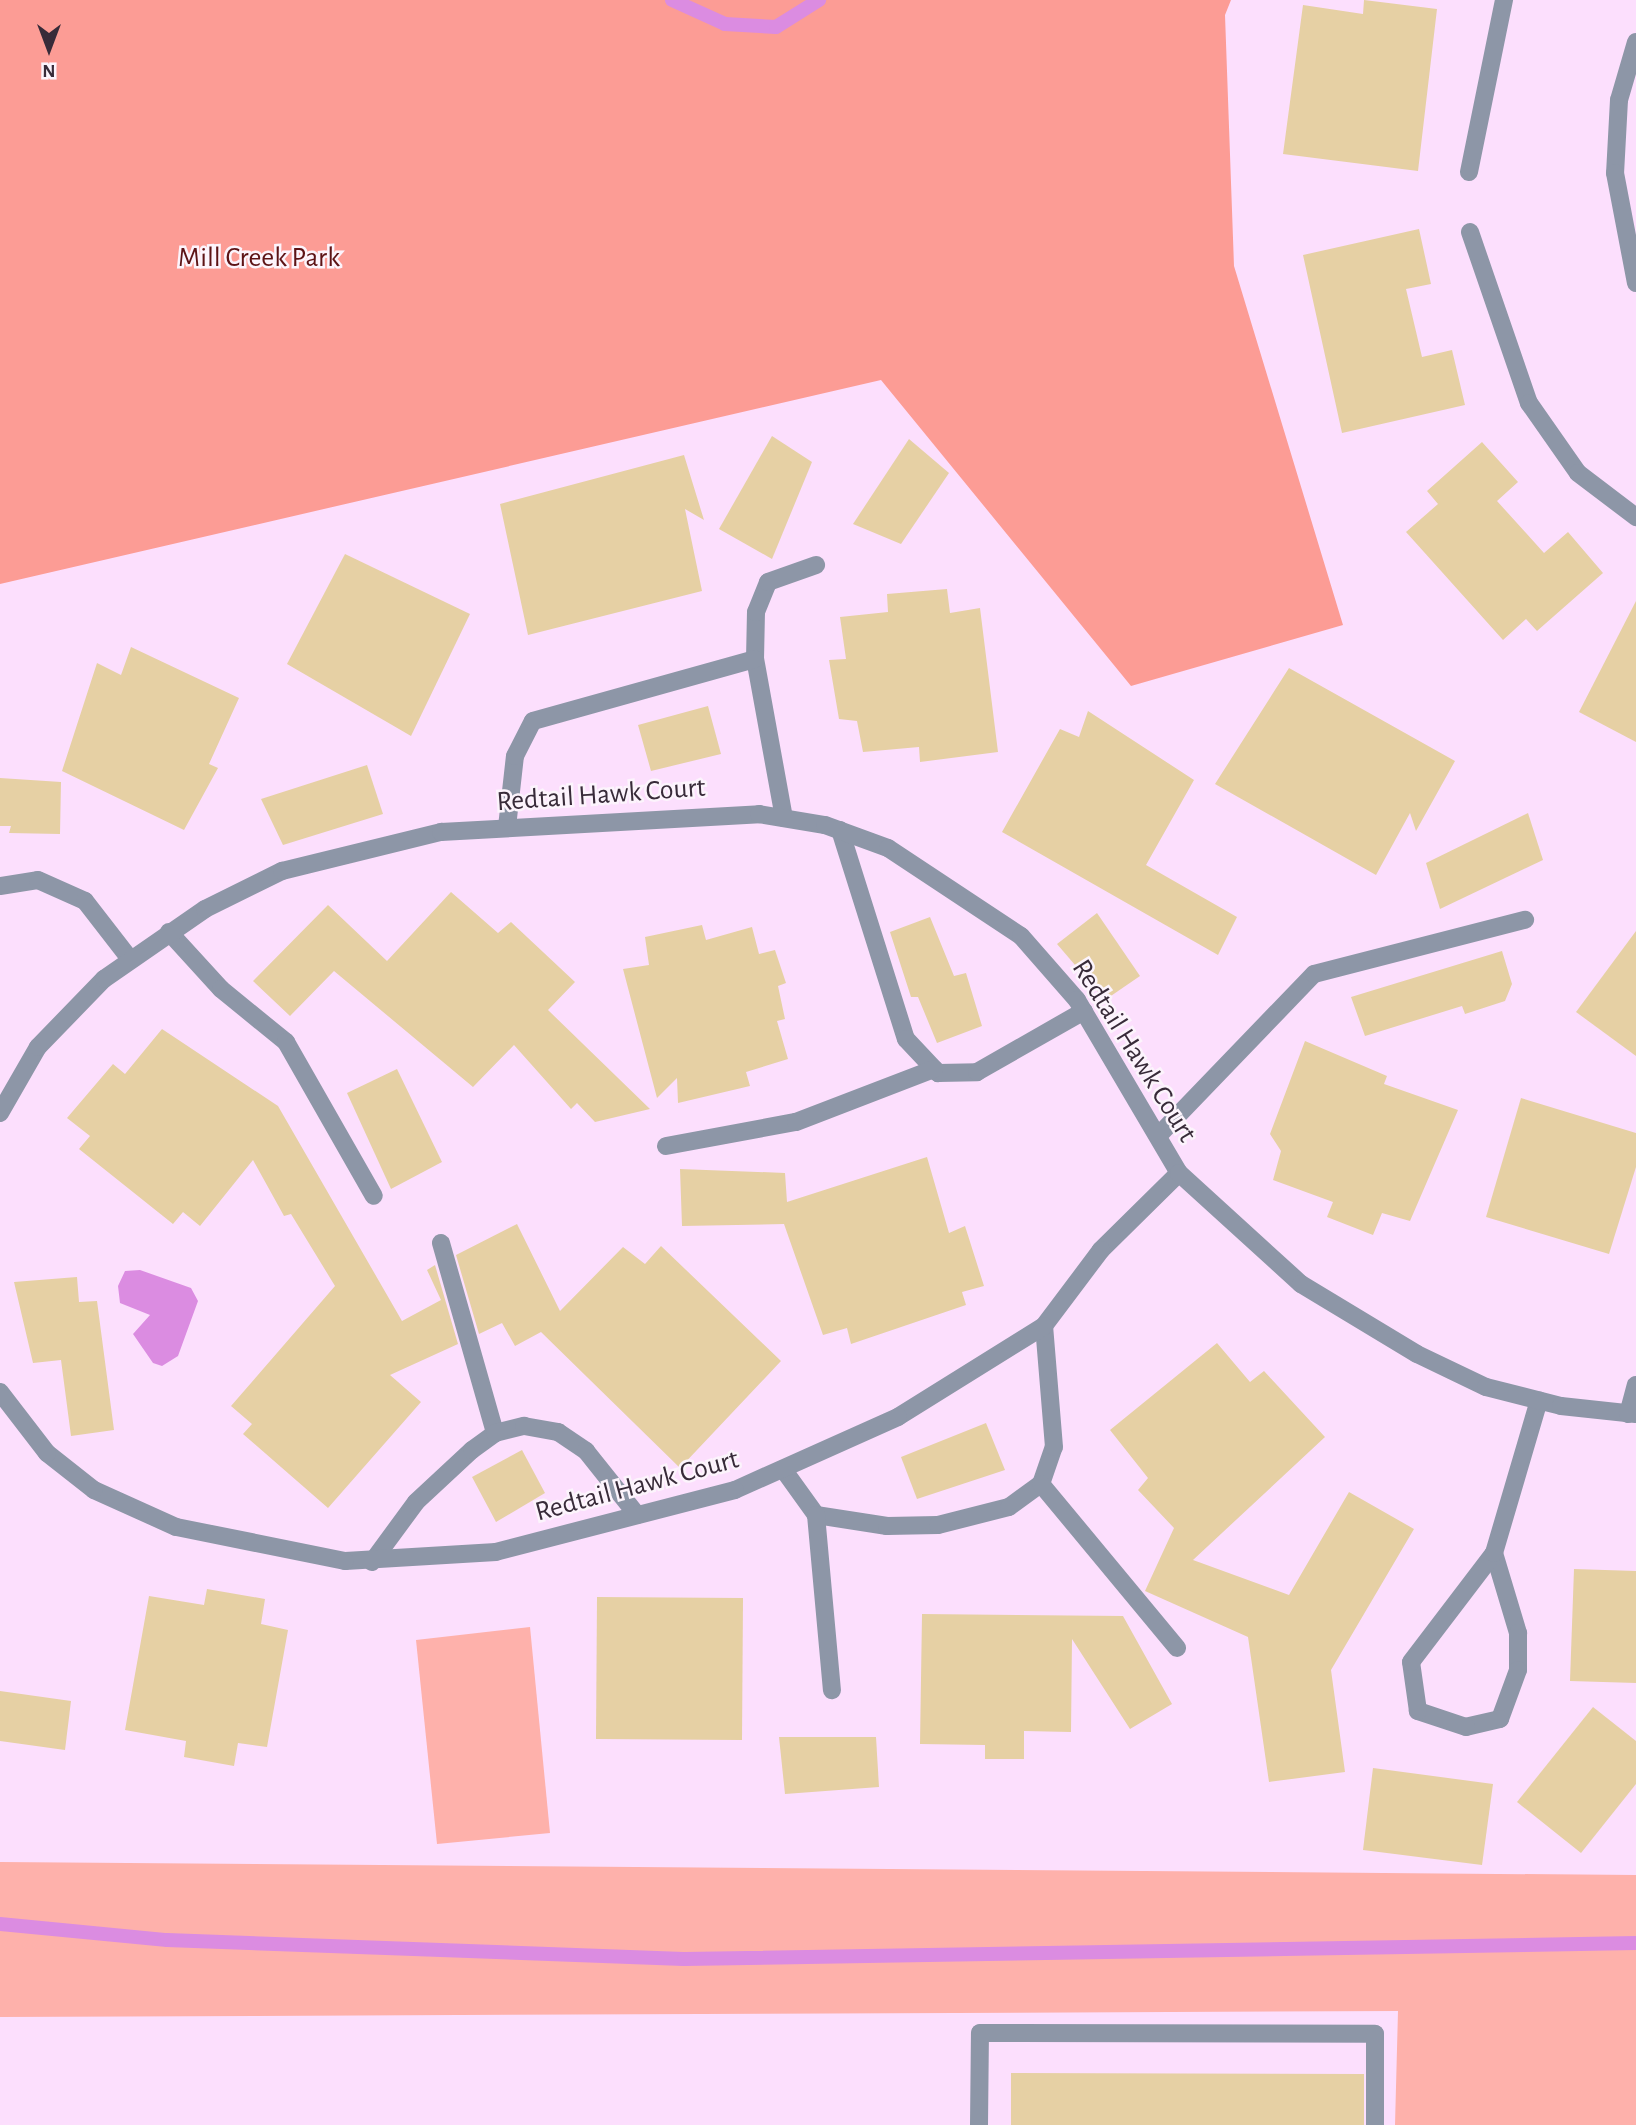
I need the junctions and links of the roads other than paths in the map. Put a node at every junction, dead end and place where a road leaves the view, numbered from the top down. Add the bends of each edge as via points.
1 (1504, 0) edge
2 (1636, 41) edge
3 (1469, 172) dead end
4 (1470, 232) dead end
5 (1636, 283) edge
6 (1636, 517) edge
7 (816, 565) dead end
8 (754, 660) junction
9 (784, 818) junction
10 (507, 827) junction
11 (840, 830) junction
12 (0, 886) edge
13 (1525, 920) dead end
14 (169, 932) junction
15 (130, 959) junction
16 (1084, 1011) junction
17 (934, 1069) junction
18 (1, 1105) edge
19 (1158, 1136) junction
20 (666, 1146) dead end
21 (1179, 1173) junction
22 (374, 1196) dead end
23 (441, 1243) dead end
24 (1044, 1326) junction
25 (1636, 1385) edge
26 (0, 1392) edge
27 (1539, 1401) junction
28 (1632, 1414) edge
29 (495, 1433) junction
30 (783, 1469) junction
31 (1041, 1484) junction
32 (637, 1515) junction
33 (816, 1515) junction
34 (1494, 1553) junction
35 (372, 1562) junction
36 (1177, 1648) dead end
37 (832, 1690) dead end
38 (979, 2125) edge
39 (1375, 2125) edge

1 - 3 street
2 - 5 street via 1619,100 1615,173
4 - 6 street via 1529,403 1578,474
7 - 8 street via 768,582 756,612
8 - 9 street
8 - 10 street via 533,721 515,756
9 - 10 street, Redtail Hawk Court via 697,814
9 - 11 street, Redtail Hawk Court
10 - 14 street, Redtail Hawk Court via 367,845 282,871
11 - 16 street, Redtail Hawk Court via 888,848 977,901 1021,936
11 - 17 street via 906,1039
12 - 15 street via 38,880 85,901
13 - 19 street via 1314,974
14 - 15 street, Redtail Hawk Court
14 - 22 street via 221,989 286,1042
15 - 18 street, Redtail Hawk Court via 38,1047
16 - 17 street via 977,1072
16 - 19 street, Redtail Hawk Court
17 - 20 street via 796,1122
19 - 21 street, Redtail Hawk Court
21 - 24 street, Redtail Hawk Court via 1101,1250
21 - 27 street via 1301,1284 1450,1372
23 - 29 street
24 - 30 street, Redtail Hawk Court via 898,1417
24 - 31 street via 1054,1447
25 - 28 street
26 - 35 street, Redtail Hawk Court via 47,1453 122,1506 176,1527 281,1552
27 - 28 street
27 - 34 street
29 - 32 street via 524,1426 558,1432 586,1451
29 - 35 street via 415,1502
30 - 32 street, Redtail Hawk Court via 735,1490
30 - 33 street
31 - 33 street via 1009,1507 938,1525 887,1526
31 - 36 street
32 - 35 street, Redtail Hawk Court via 496,1552
33 - 37 street
34 - 34 street via 1518,1633 1518,1670 1500,1719 1466,1727 1418,1711 1411,1662
38 - 39 street via 979,2032 1375,2034

